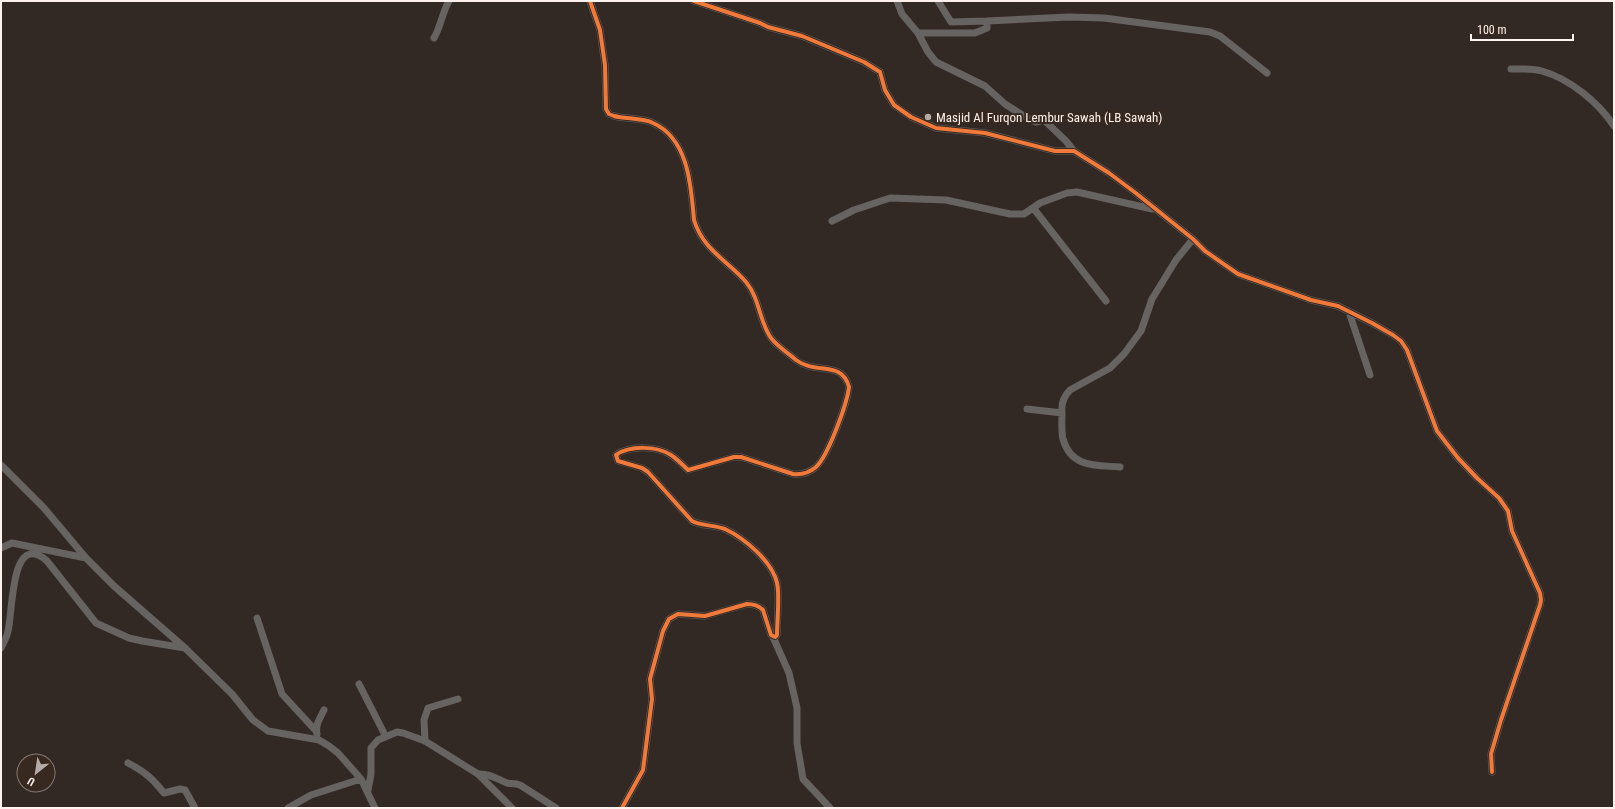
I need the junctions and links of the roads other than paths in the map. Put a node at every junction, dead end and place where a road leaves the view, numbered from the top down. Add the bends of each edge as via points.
1 (448, 1) edge
2 (590, 1) edge
3 (694, 1) edge
4 (897, 1) edge
5 (938, 1) edge
6 (987, 21) junction
7 (918, 33) junction
8 (434, 38) dead end
9 (1511, 69) dead end
10 (1267, 73) dead end
11 (1614, 126) edge
12 (1074, 151) junction
13 (1034, 209) junction
14 (1154, 209) junction
15 (832, 221) dead end
16 (1193, 239) junction
17 (1106, 301) dead end
18 (1349, 312) junction
19 (1370, 375) dead end
20 (1027, 409) dead end
21 (1062, 413) junction
22 (1, 466) edge
23 (1120, 467) dead end
24 (1, 548) edge
25 (86, 558) junction
26 (257, 618) dead end
27 (773, 637) junction
28 (1, 648) edge
29 (186, 648) junction
30 (359, 684) dead end
31 (458, 699) dead end
32 (324, 710) dead end
33 (316, 731) junction
34 (386, 737) junction
35 (319, 740) junction
36 (425, 741) junction
37 (128, 763) dead end
38 (1492, 772) dead end
39 (478, 774) junction
40 (361, 779) junction
41 (368, 795) junction
42 (195, 808) edge
43 (288, 808) edge
44 (375, 808) edge
45 (512, 808) edge
46 (556, 808) edge
47 (622, 808) edge
48 (830, 808) edge

1 - 8 street
2 - 27 street via 601,37 605,65 606,109 609,114 652,123 664,130 674,141 684,160 691,184 695,226 713,251 752,290 771,337 802,364 811,368 836,371 848,382 849,392 826,454 808,473 793,474 741,457 688,470 671,455 658,450 639,448 618,453 616,457 618,461 648,472 692,521 715,526 736,535 771,568 778,586 777,635
3 - 12 street via 768,28 802,36 864,62 880,72 885,90 894,105 911,117 936,128 985,133 1055,151
4 - 7 street via 902,14
5 - 6 street via 951,22
6 - 7 street via 987,28 975,33
6 - 10 street via 1104,18 1210,32 1220,36
7 - 12 street via 936,62 985,86 1005,104 1027,118 1036,122 1044,120
9 - 11 street via 1541,71 1575,87 1600,108
12 - 14 street via 1109,173
13 - 14 street via 1040,203 1077,192
13 - 15 street via 1024,214 1010,214 946,200 890,198 854,210
13 - 17 street
14 - 16 street
16 - 18 street via 1212,257 1238,274 1311,300 1338,306
16 - 21 street via 1176,260 1152,299 1141,331 1124,354 1110,368 1070,390 1065,395
18 - 19 street
18 - 38 street via 1401,341 1407,350 1437,431 1458,458 1499,498 1508,511 1512,531 1540,593 1540,605 1491,754
20 - 21 street
21 - 23 street via 1063,439 1074,458 1089,465
22 - 25 street via 44,508
24 - 25 street via 12,544
25 - 29 street via 114,586
26 - 33 street via 282,694
27 - 47 street via 763,610 752,604 705,616 681,613 672,617 663,631 650,679 652,699 643,770
27 - 48 street via 789,673 797,708 797,743 803,780
28 - 29 street via 9,630 12,597 19,565 24,556 35,554 47,561 96,623 129,638
29 - 35 street via 232,694 253,720 268,731
30 - 34 street
31 - 36 street via 428,708 424,720
32 - 33 street
33 - 35 street
34 - 36 street via 399,732
34 - 41 street via 378,740 371,748
35 - 40 street via 338,753
36 - 39 street
37 - 42 street via 147,774 164,793 185,790
39 - 45 street
39 - 46 street via 485,773 509,784 520,785
40 - 41 street
40 - 43 street via 311,795
41 - 44 street

